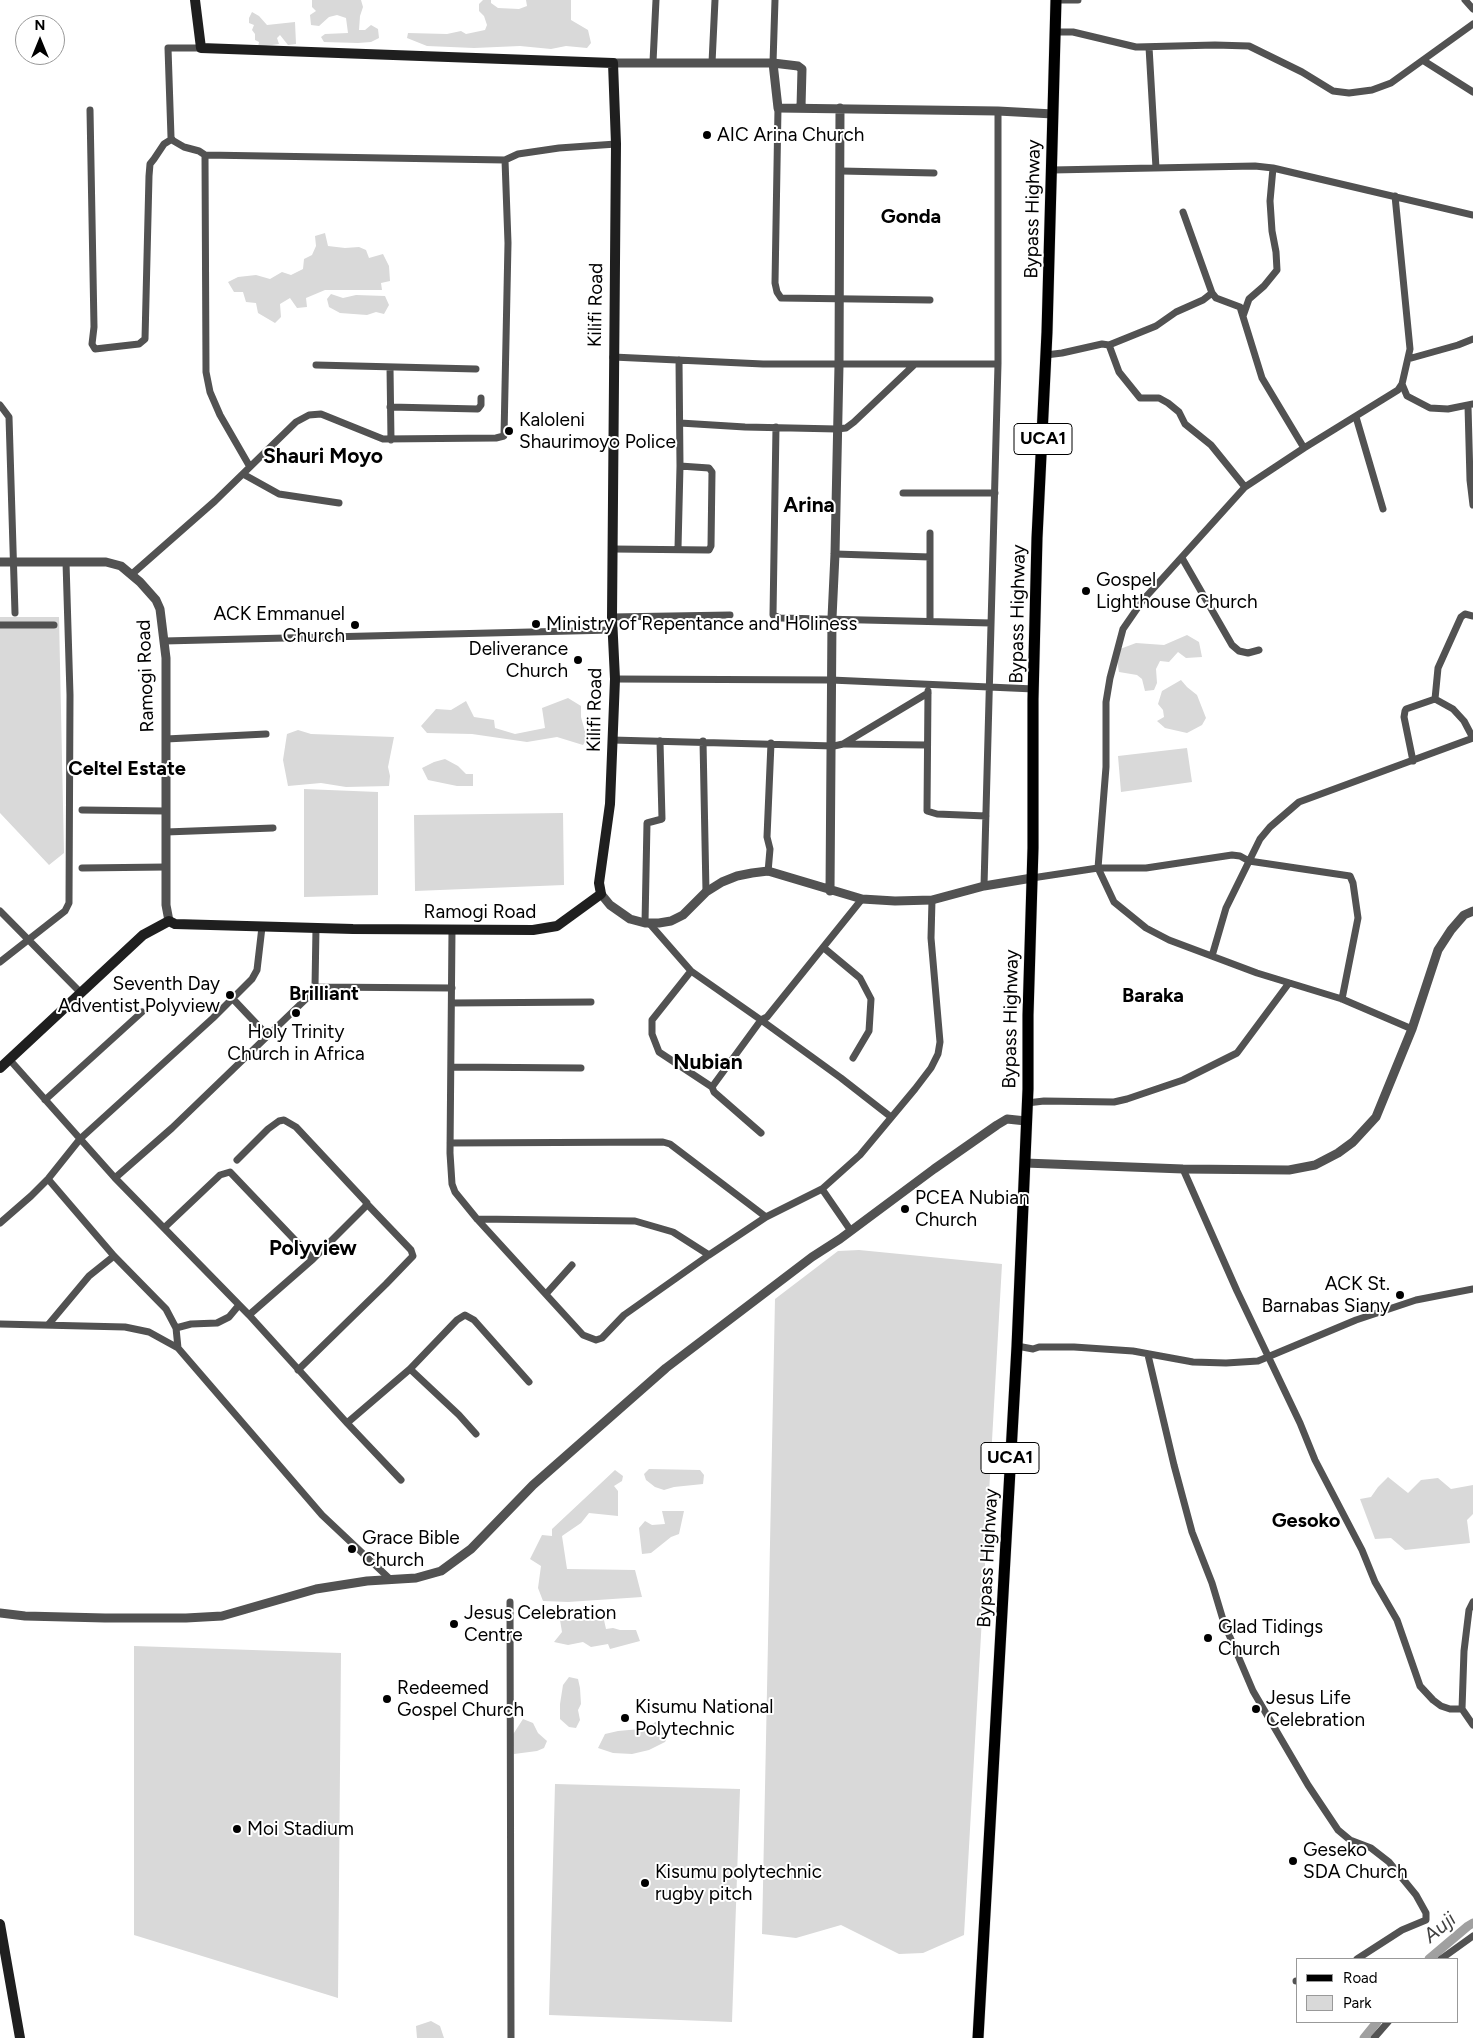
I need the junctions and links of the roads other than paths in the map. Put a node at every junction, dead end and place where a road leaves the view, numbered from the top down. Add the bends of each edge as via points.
1 (195, 0) edge
2 (656, 0) edge
3 (715, 0) edge
4 (775, 0) edge
5 (1056, 0) edge
6 (1078, 0) edge
7 (1465, 0) edge
8 (1473, 9) edge
9 (1473, 24) edge
10 (1054, 32) junction
11 (1149, 47) junction
12 (201, 48) junction
13 (1424, 61) junction
14 (652, 62) junction
15 (613, 63) junction
16 (712, 63) junction
17 (773, 63) junction
18 (1473, 92) edge
19 (801, 107) junction
20 (778, 108) junction
21 (840, 108) junction
22 (90, 110) dead end
23 (998, 111) junction
24 (1053, 114) junction
25 (172, 139) junction
26 (616, 144) junction
27 (205, 155) junction
28 (505, 160) junction
29 (1156, 168) junction
30 (1273, 168) junction
31 (1052, 170) junction
32 (841, 171) junction
33 (934, 173) dead end
34 (1395, 196) junction
35 (1183, 212) dead end
36 (1473, 215) edge
37 (1212, 293) junction
38 (838, 300) junction
39 (930, 300) dead end
40 (1243, 316) junction
41 (1473, 339) edge
42 (1109, 345) junction
43 (1046, 355) junction
44 (613, 357) junction
45 (1408, 359) junction
46 (679, 360) junction
47 (998, 364) junction
48 (316, 365) dead end
49 (839, 365) junction
50 (914, 365) junction
51 (390, 367) junction
52 (476, 369) dead end
53 (1402, 384) junction
54 (481, 398) dead end
55 (0, 405) edge
56 (1470, 405) edge
57 (390, 407) junction
58 (1356, 417) junction
59 (680, 423) junction
60 (776, 428) junction
61 (837, 429) junction
62 (391, 440) junction
63 (1304, 448) junction
64 (680, 466) junction
65 (250, 467) junction
66 (243, 474) junction
67 (1246, 487) junction
68 (902, 493) dead end
69 (995, 493) junction
70 (339, 503) dead end
71 (1473, 505) edge
72 (1383, 509) dead end
73 (930, 533) dead end
74 (678, 548) junction
75 (613, 549) junction
76 (835, 554) junction
77 (930, 557) junction
78 (1182, 558) junction
79 (0, 562) edge
80 (13, 562) junction
81 (66, 562) junction
82 (132, 574) junction
83 (15, 613) dead end
84 (730, 615) dead end
85 (1473, 616) edge
86 (612, 617) junction
87 (832, 618) junction
88 (930, 621) junction
89 (991, 623) junction
90 (0, 625) edge
91 (54, 625) dead end
92 (612, 630) junction
93 (164, 641) junction
94 (1259, 650) dead end
95 (615, 679) junction
96 (831, 680) junction
97 (928, 684) junction
98 (989, 686) junction
99 (1034, 689) junction
100 (928, 693) junction
101 (1435, 699) junction
102 (266, 734) dead end
103 (1473, 738) edge
104 (166, 739) junction
105 (612, 740) junction
106 (660, 741) junction
107 (703, 741) junction
108 (771, 743) junction
109 (844, 744) junction
110 (926, 746) junction
111 (831, 747) junction
112 (1412, 761) junction
113 (82, 810) dead end
114 (166, 811) junction
115 (986, 816) junction
116 (273, 828) dead end
117 (166, 832) junction
118 (1249, 861) junction
119 (166, 867) junction
120 (82, 868) dead end
121 (1098, 868) junction
122 (768, 872) junction
123 (1032, 878) junction
124 (984, 886) junction
125 (830, 891) junction
126 (706, 892) junction
127 (601, 894) junction
128 (862, 899) junction
129 (932, 900) junction
130 (0, 911) edge
131 (1473, 911) edge
132 (169, 921) junction
133 (647, 924) junction
134 (262, 927) junction
135 (316, 928) junction
136 (452, 930) junction
137 (27, 940) junction
138 (824, 948) junction
139 (1212, 956) junction
140 (0, 962) edge
141 (691, 970) junction
142 (1289, 984) junction
143 (315, 987) junction
144 (452, 988) junction
145 (80, 992) junction
146 (233, 999) junction
147 (1342, 999) junction
148 (591, 1002) dead end
149 (452, 1003) junction
150 (142, 1012) dead end
151 (761, 1020) junction
152 (1412, 1029) junction
153 (268, 1036) junction
154 (853, 1058) dead end
155 (9, 1059) junction
156 (451, 1067) junction
157 (0, 1068) edge
158 (581, 1068) dead end
159 (712, 1087) junction
160 (46, 1100) junction
161 (1028, 1103) junction
162 (890, 1117) junction
163 (1026, 1121) junction
164 (761, 1133) dead end
165 (80, 1139) junction
166 (450, 1143) junction
167 (236, 1160) dead end
168 (1025, 1163) junction
169 (1184, 1169) junction
170 (115, 1178) junction
171 (48, 1179) junction
172 (822, 1189) junction
173 (367, 1204) junction
174 (766, 1217) junction
175 (476, 1219) junction
176 (0, 1223) edge
177 (164, 1228) junction
178 (851, 1232) junction
179 (709, 1254) junction
180 (114, 1256) junction
181 (313, 1259) junction
182 (572, 1265) dead end
183 (1473, 1289) edge
184 (546, 1294) junction
185 (239, 1305) junction
186 (249, 1315) junction
187 (0, 1324) edge
188 (48, 1325) junction
189 (176, 1328) junction
190 (1017, 1346) junction
191 (178, 1348) junction
192 (1148, 1355) junction
193 (1269, 1358) junction
194 (410, 1368) junction
195 (298, 1370) junction
196 (529, 1382) dead end
197 (347, 1423) junction
198 (476, 1434) dead end
199 (401, 1480) dead end
200 (392, 1581) junction
201 (510, 1602) dead end
202 (1473, 1602) edge
203 (0, 1613) edge
204 (1462, 1710) junction
205 (1473, 1725) edge
206 (0, 1924) edge
207 (1473, 1936) edge
208 (1358, 1958) edge
209 (1442, 1958) edge
210 (1387, 2023) edge
211 (20, 2038) edge
212 (511, 2038) edge
213 (978, 2038) edge
214 (1374, 2038) edge

1 - 12 main road
2 - 14 street
3 - 16 street
4 - 17 street
5 - 6 street
5 - 10 main road, Bypass Highway / UCA1
7 - 8 street
9 - 13 street
10 - 11 street via 1073,32 1122,45
10 - 24 main road, Bypass Highway / UCA1
11 - 13 street via 1249,46 1333,91 1349,93 1391,83
11 - 29 street
12 - 15 main road
12 - 25 street via 168,48
13 - 18 street
14 - 15 street
14 - 16 street
15 - 26 main road, Kilifi Road
16 - 17 street
17 - 19 street via 802,69
17 - 20 street
19 - 20 street
19 - 21 street
20 - 38 street via 777,292 781,298 788,299
21 - 23 street
21 - 32 street
22 - 25 street via 92,344 95,349 144,341 150,164 164,144
23 - 24 street
23 - 47 street
24 - 31 main road, Bypass Highway / UCA1
25 - 27 street
26 - 28 street via 559,148 518,154
26 - 44 main road, Kilifi Road
27 - 28 street
27 - 65 street via 206,372 220,415
28 - 62 street via 508,243 504,436
29 - 30 street
29 - 31 street
30 - 34 street
30 - 40 street via 1270,201 1277,270 1249,299
31 - 43 main road, Bypass Highway / UCA1
32 - 33 street
32 - 38 street
34 - 36 street
34 - 45 street via 1410,349
35 - 37 street
37 - 40 street via 1216,298 1240,306
37 - 42 street via 1156,326
38 - 39 street
38 - 49 street
40 - 63 street via 1262,378
41 - 45 street
42 - 43 street
42 - 67 street via 1119,372 1140,398 1159,398 1179,412 1192,432 1210,445
43 - 99 main road, Bypass Highway / UCA1
44 - 46 street
44 - 75 main road, Kilifi Road
45 - 53 street
46 - 49 street
46 - 59 street
47 - 50 street
47 - 69 street
48 - 51 street
49 - 50 street
49 - 61 street
50 - 61 street via 854,422 846,428
51 - 52 street
51 - 57 street
53 - 56 street via 1406,396 1430,408 1439,410
53 - 58 street via 1398,390
54 - 57 street via 478,410
55 - 80 street via 9,417
56 - 71 street
57 - 62 street
58 - 63 street
58 - 72 street
59 - 60 street
59 - 64 street
60 - 61 street
60 - 87 street via 773,616
61 - 76 street
62 - 65 street via 314,413 296,422
63 - 67 street
64 - 74 street
64 - 74 street via 706,466 712,472 711,546 706,550
65 - 66 street
66 - 70 street via 279,494
66 - 82 street
67 - 78 street
68 - 69 street
69 - 89 street
73 - 77 street
74 - 75 street
75 - 86 main road, Kilifi Road
76 - 77 street
76 - 87 street
77 - 88 street
78 - 94 street via 1232,645 1248,653
78 - 121 street via 1143,600 1123,629 1106,702 1106,767
79 - 80 street, Ramogi Road
80 - 81 street, Ramogi Road
80 - 83 street
81 - 82 street, Ramogi Road via 106,562 121,566
81 - 137 street via 70,695 69,903 65,911
82 - 93 street, Ramogi Road via 156,600
84 - 86 street
85 - 101 street via 1465,614 1461,617 1438,668
86 - 92 main road, Kilifi Road
87 - 88 street
87 - 96 street
88 - 89 street
89 - 98 street
90 - 91 street
92 - 93 street
92 - 95 main road, Kilifi Road
93 - 104 street, Ramogi Road
95 - 96 street
95 - 105 main road, Kilifi Road
96 - 97 street
96 - 111 street
97 - 98 street
97 - 100 street
98 - 99 street
98 - 115 street
99 - 123 main road, Bypass Highway / UCA1
100 - 109 street
100 - 110 street
101 - 103 street via 1453,709
101 - 112 street via 1406,709 1404,714
102 - 104 street
103 - 112 street
104 - 114 street, Ramogi Road
105 - 106 street
105 - 127 main road, Kilifi Road via 610,804 599,883
106 - 107 street
106 - 133 street via 662,819 647,822
107 - 108 street
107 - 126 street
108 - 111 street
108 - 122 street
109 - 110 street
109 - 111 street
110 - 115 street via 927,810 937,814
111 - 125 street
112 - 118 street via 1299,802 1264,833
113 - 114 street
114 - 117 street, Ramogi Road
115 - 124 street
116 - 117 street
117 - 119 street, Ramogi Road
118 - 121 street via 1232,855 1146,868
118 - 139 street via 1226,908
118 - 147 street via 1346,875 1352,880 1358,918
119 - 120 street
119 - 132 street, Ramogi Road
121 - 123 street
121 - 139 street via 1114,902 1128,915 1169,940
122 - 125 street
122 - 126 street via 737,876
123 - 124 street
123 - 161 main road, Bypass Highway / UCA1
124 - 129 street
125 - 128 street
126 - 133 street via 671,922
127 - 133 street via 630,919
127 - 136 main road, Ramogi Road via 556,926 543,930
128 - 129 street
128 - 138 street
129 - 162 street via 931,938 940,1046 931,1068
130 - 137 street
131 - 152 street via 1464,915 1438,950
132 - 134 main road, Ramogi Road via 175,924
132 - 145 main road via 143,935
133 - 141 street
134 - 135 main road, Ramogi Road
134 - 146 street via 255,974
135 - 136 main road, Ramogi Road
135 - 143 street
136 - 144 street
137 - 140 street
137 - 145 street
138 - 151 street via 767,1017
138 - 154 street via 860,978 871,999 869,1031
139 - 142 street
141 - 151 street
141 - 159 street via 652,1020 652,1034 659,1052
142 - 147 street
142 - 161 street via 1237,1052 1183,1080 1114,1102
143 - 144 street
143 - 153 street via 310,996
144 - 149 street
145 - 155 main road
146 - 153 street
146 - 165 street
147 - 152 street
148 - 149 street
149 - 156 street
150 - 160 street
151 - 159 street
151 - 162 street
152 - 169 street via 1376,1117 1338,1153 1315,1165 1289,1170
153 - 170 street
155 - 157 main road
155 - 160 street
156 - 158 street
156 - 166 street
159 - 164 street
160 - 165 street
161 - 163 main road, Bypass Highway / UCA1
162 - 172 street via 855,1160
163 - 168 main road, Bypass Highway / UCA1
163 - 178 street via 1007,1119 997,1125
165 - 170 street
165 - 171 street
166 - 174 street via 663,1142 670,1144
166 - 175 street via 452,1184
167 - 173 street via 268,1129 284,1120 296,1127
168 - 169 street
168 - 190 main road, Bypass Highway / UCA1
169 - 193 street
170 - 177 street
171 - 176 street
171 - 180 street
172 - 174 street
172 - 178 street
173 - 181 street
173 - 195 street via 411,1250 412,1256
174 - 179 street
175 - 179 street via 635,1221 673,1232
175 - 184 street
177 - 181 street via 220,1175 230,1172
177 - 185 street
178 - 200 street via 812,1257 666,1368 532,1485 453,1564 430,1575
179 - 184 street via 624,1315 602,1338 596,1340 583,1335
180 - 188 street via 89,1276
180 - 189 street via 166,1309
181 - 186 street
182 - 184 street
183 - 193 street via 1407,1303 1356,1320
185 - 186 street
185 - 189 street via 217,1323
186 - 195 street
187 - 188 street
188 - 191 street via 125,1327 149,1332
189 - 191 street
190 - 192 street via 1133,1351
190 - 213 main road, Bypass Highway / UCA1
191 - 200 street via 322,1515
192 - 193 street via 1226,1363
192 - 208 street via 1192,1532 1224,1623 1253,1692 1338,1830 1389,1862 1416,1895 1426,1914 1426,1920 1402,1930
193 - 204 street via 1315,1460 1397,1620 1420,1686 1442,1706
194 - 196 street via 465,1315 474,1320
194 - 197 street
194 - 198 street
195 - 197 street
197 - 199 street
200 - 203 street via 367,1581 316,1589 222,1616 98,1618
201 - 212 street
202 - 204 street via 1468,1610
204 - 205 street
206 - 211 main road
207 - 209 street
210 - 214 street

